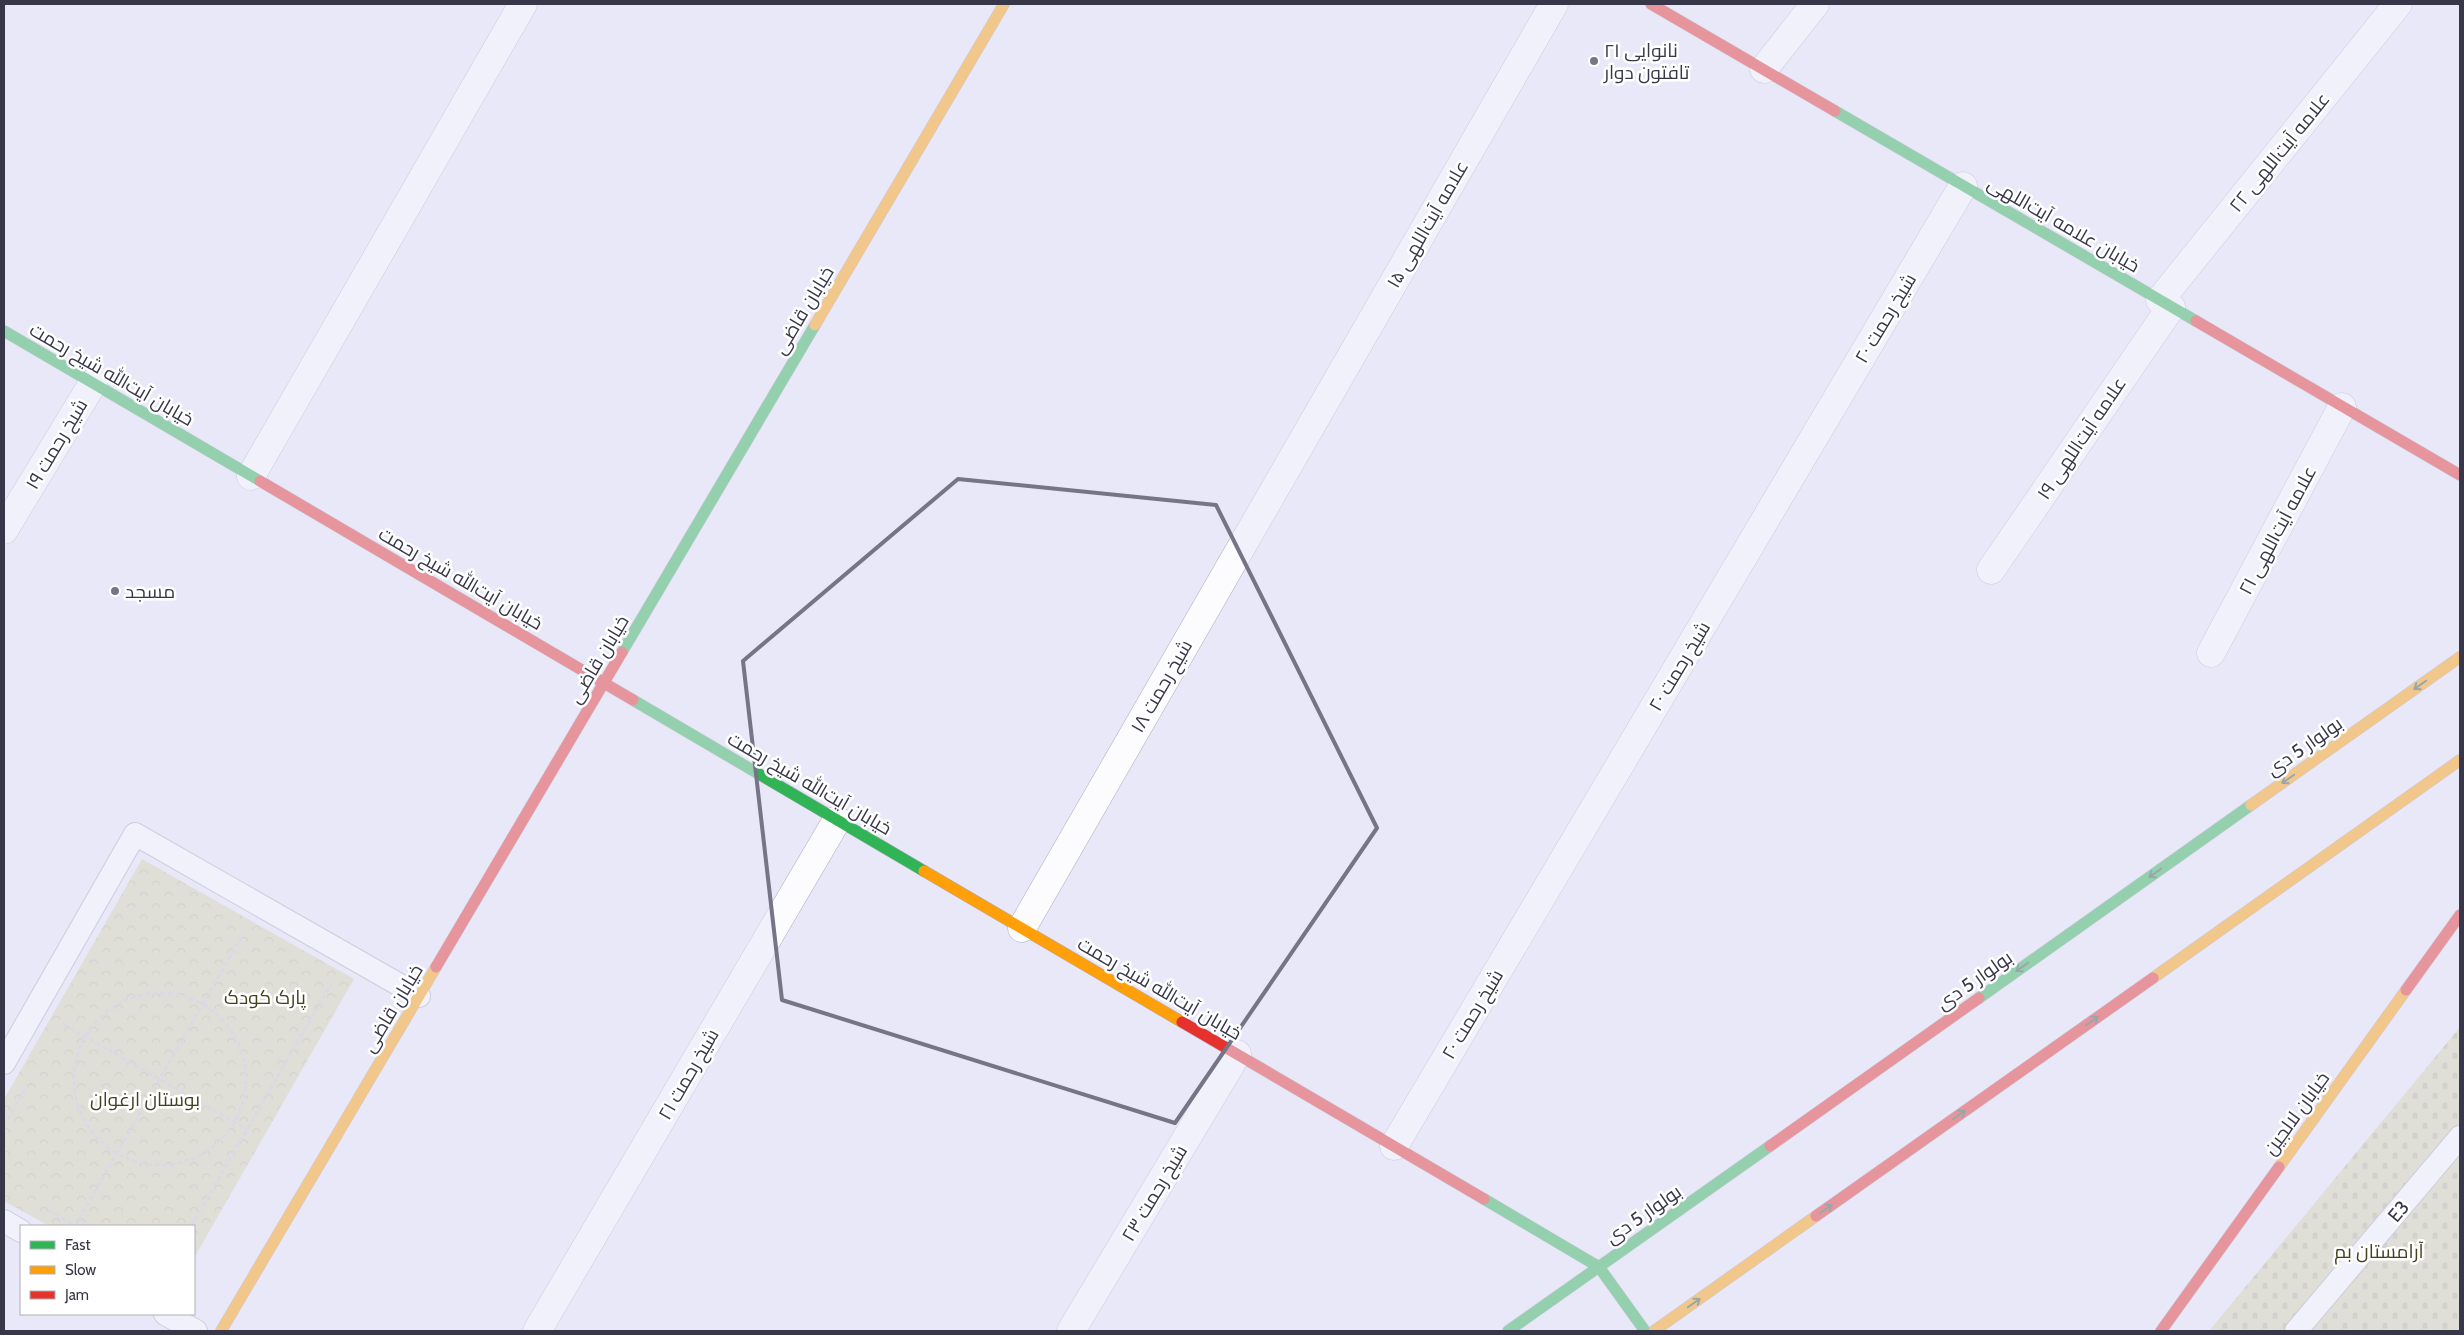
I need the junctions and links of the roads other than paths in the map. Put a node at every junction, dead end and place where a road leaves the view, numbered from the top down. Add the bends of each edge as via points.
1 (523, 4) edge
2 (1004, 4) edge
3 (1554, 4) edge
4 (1651, 4) edge
5 (1815, 4) edge
6 (2398, 4) edge
7 (1764, 69) junction
8 (1963, 186) junction
9 (2165, 303) junction
10 (4, 331) edge
11 (93, 383) junction
12 (2342, 407) junction
13 (1300, 445) joint
14 (251, 476) junction
15 (2460, 476) edge
16 (4, 530) edge
17 (1990, 570) dead end
18 (2211, 653) dead end
19 (2460, 657) edge
20 (604, 682) junction
21 (2460, 760) edge
22 (837, 820) junction
23 (2460, 915) edge
24 (1022, 928) junction
25 (419, 996) junction
26 (1237, 1054) junction
27 (4, 1063) edge
28 (2460, 1137) edge
29 (1394, 1146) junction
30 (4, 1221) edge
31 (20, 1230) edge
32 (1599, 1266) junction
33 (167, 1315) edge
34 (538, 1330) edge
35 (196, 1331) edge
36 (221, 1331) edge
37 (1071, 1331) edge
38 (1508, 1331) edge
39 (1645, 1331) edge
40 (1654, 1331) edge
41 (2161, 1331) edge
42 (2296, 1331) edge

1 - 14 street
2 - 20 street, خیابان قاضی
3 - 13 street, علامه آیت‌اللهی ۱۵
4 - 7 street, خیابان علامه آیت‌اللهی
5 - 7 street
6 - 9 street, علامه آیت‌اللهی ۲۲
7 - 8 street, خیابان علامه آیت‌اللهی
8 - 9 street, خیابان علامه آیت‌اللهی
8 - 29 street, شیخ رحمت ۲۰
9 - 12 street, خیابان علامه آیت‌اللهی
9 - 17 street, علامه آیت‌اللهی ۱۹
10 - 11 street, خیابان آیت‌الله شیخ رحمت
11 - 14 street, خیابان آیت‌الله شیخ رحمت
11 - 16 street, شیخ رحمت ۱۹
12 - 15 street, خیابان علامه آیت‌اللهی
12 - 18 street, علامه آیت‌اللهی ۲۱
13 - 24 street, شیخ رحمت ۱۸
14 - 20 street, خیابان آیت‌الله شیخ رحمت
19 -> 32 street, بولوار 5 دی
20 - 22 street, خیابان آیت‌الله شیخ رحمت
20 - 25 street, خیابان قاضی
40 -> 21 street
22 - 24 street, خیابان آیت‌الله شیخ رحمت
22 - 34 street, شیخ رحمت ۲۱
23 - 41 street, خیابان لالجین
24 - 26 street, خیابان آیت‌الله شیخ رحمت
25 - 27 lane via 135,834
25 - 36 street, خیابان قاضی
26 - 29 street, خیابان آیت‌الله شیخ رحمت
26 - 37 street, شیخ رحمت ۲۳
28 - 42 lane, E3
29 - 32 street, خیابان آیت‌الله شیخ رحمت
30 - 31 lane
32 - 38 street, بولوار 5 دی
32 - 39 street
33 - 35 lane

